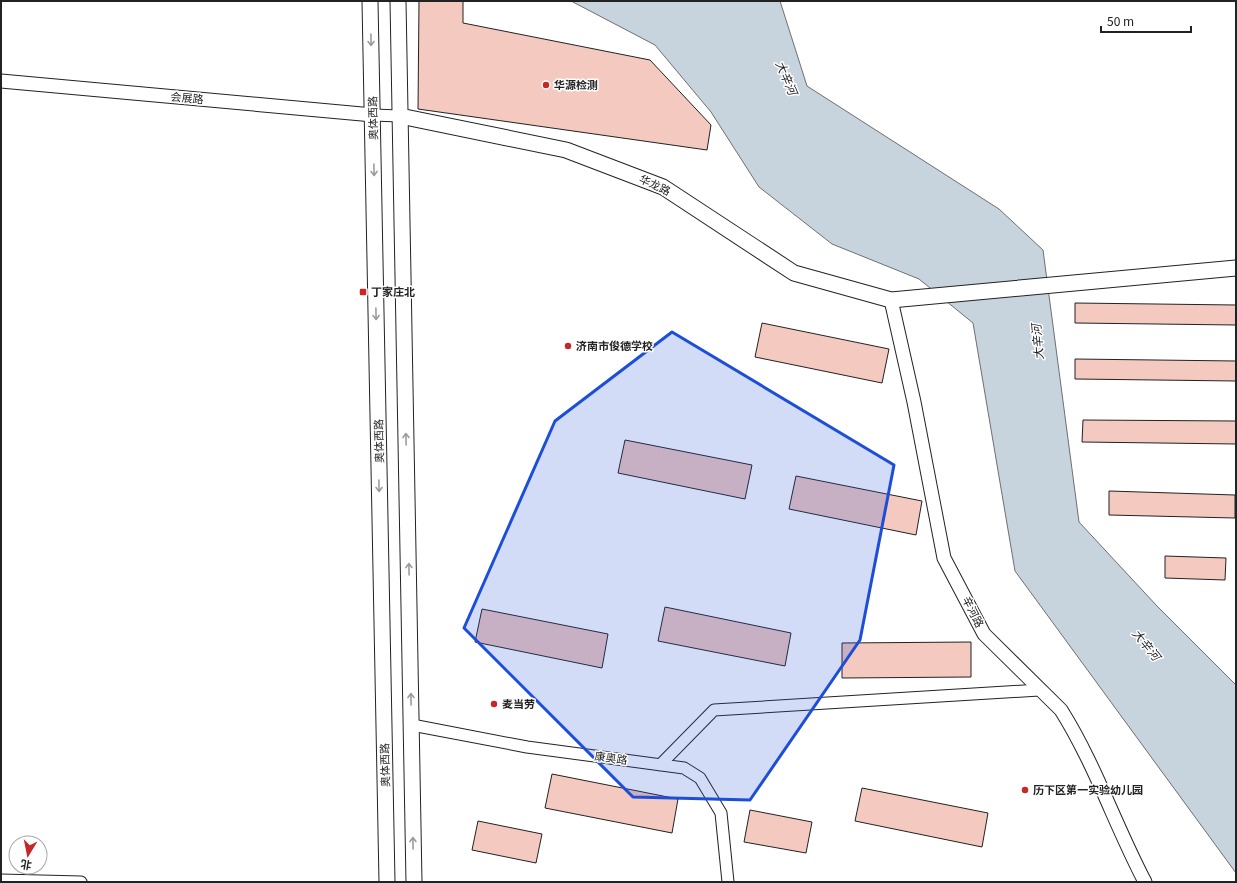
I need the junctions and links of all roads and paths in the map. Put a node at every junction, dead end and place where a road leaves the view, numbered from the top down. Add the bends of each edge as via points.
1 (370, 1) edge
2 (398, 1) edge
3 (1, 81) edge
4 (373, 115) junction
5 (400, 116) junction
6 (1236, 268) edge
7 (891, 300) junction
8 (1039, 690) junction
9 (412, 725) junction
10 (660, 765) junction
11 (1, 880) edge
12 (81, 882) edge
13 (387, 882) edge
14 (414, 882) edge
15 (728, 882) edge
16 (1145, 882) edge

1 -> 4 main road, 奥体西路
2 - 5 main road
3 - 4 street, 会展路
4 - 5 street
4 -> 13 main road, 奥体西路
5 - 7 main road, 华龙路 via 566,150 663,187 794,273
9 -> 5 main road
6 - 7 main road
7 - 8 street, 辛河路 via 914,402 944,558 984,634
8 - 10 street via 714,710
8 - 16 street, 辛河路 via 1060,710 1069,723
9 - 10 street, 康奥路 via 527,747
14 -> 9 main road
10 - 15 street, 康奥路 via 684,768 700,778 704,784 720,813
11 - 12 street

